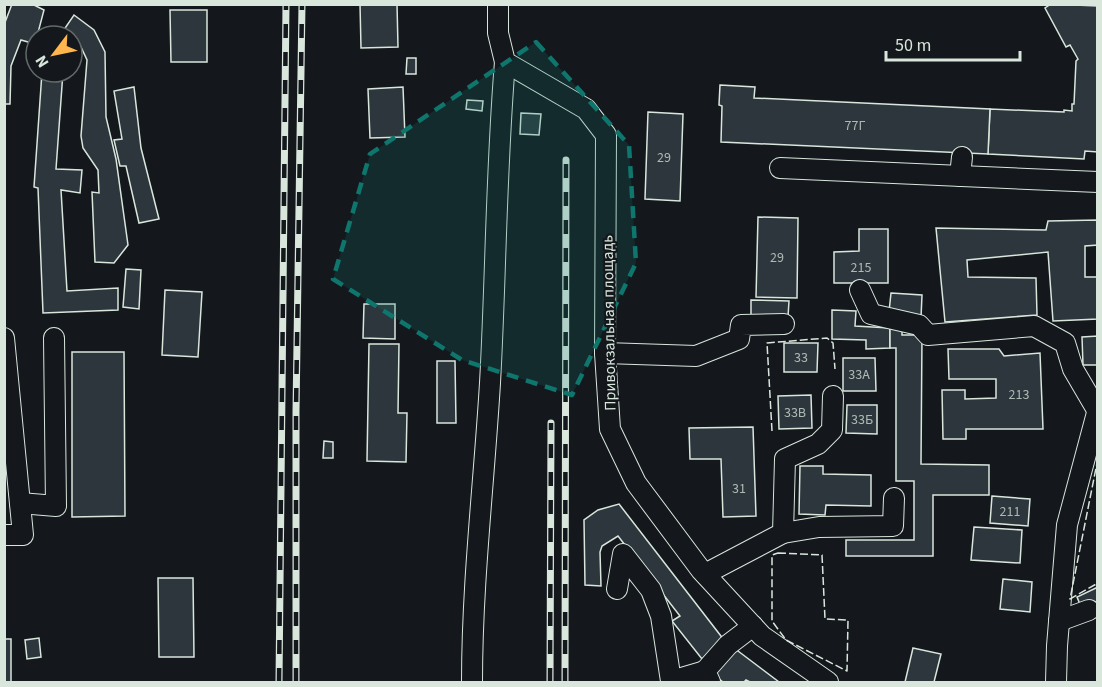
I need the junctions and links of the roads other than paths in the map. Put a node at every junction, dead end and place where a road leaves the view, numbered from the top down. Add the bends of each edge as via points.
1 (498, 4) edge
2 (505, 62) junction
3 (780, 168) dead end
4 (1098, 182) edge
5 (860, 290) dead end
6 (784, 324) dead end
7 (4, 338) edge
8 (54, 338) dead end
9 (605, 353) junction
10 (833, 396) dead end
11 (1097, 409) edge
12 (894, 498) dead end
13 (20, 503) junction
14 (783, 532) junction
15 (4, 535) edge
16 (705, 574) junction
17 (617, 589) dead end
18 (1089, 610) dead end
19 (1059, 621) junction
20 (753, 626) junction
21 (708, 677) edge
22 (472, 682) edge
23 (828, 682) edge
24 (1056, 682) edge

1 - 2 street via 498,33
2 - 9 street, Привокзальная площадь via 586,110 606,135
2 - 22 street
3 - 4 street via 961,167
5 - 11 street via 871,314 919,325 928,335 1034,326 1065,343 1073,369
6 - 9 street via 741,325 739,339 696,356
7 - 13 street
8 - 13 street via 56,506
9 - 16 street, Привокзальная площадь via 610,429 636,483
10 - 14 street via 832,430 818,444 785,459
11 - 19 street via 1067,525
12 - 14 street via 893,526 819,527
13 - 15 street via 23,535
14 - 16 street
16 - 20 street, Привокзальная площадь
17 - 21 street via 623,554 651,590 658,607 671,681
18 - 19 street
19 - 24 street
20 - 21 street via 728,645
20 - 23 street, Привокзальная площадь

